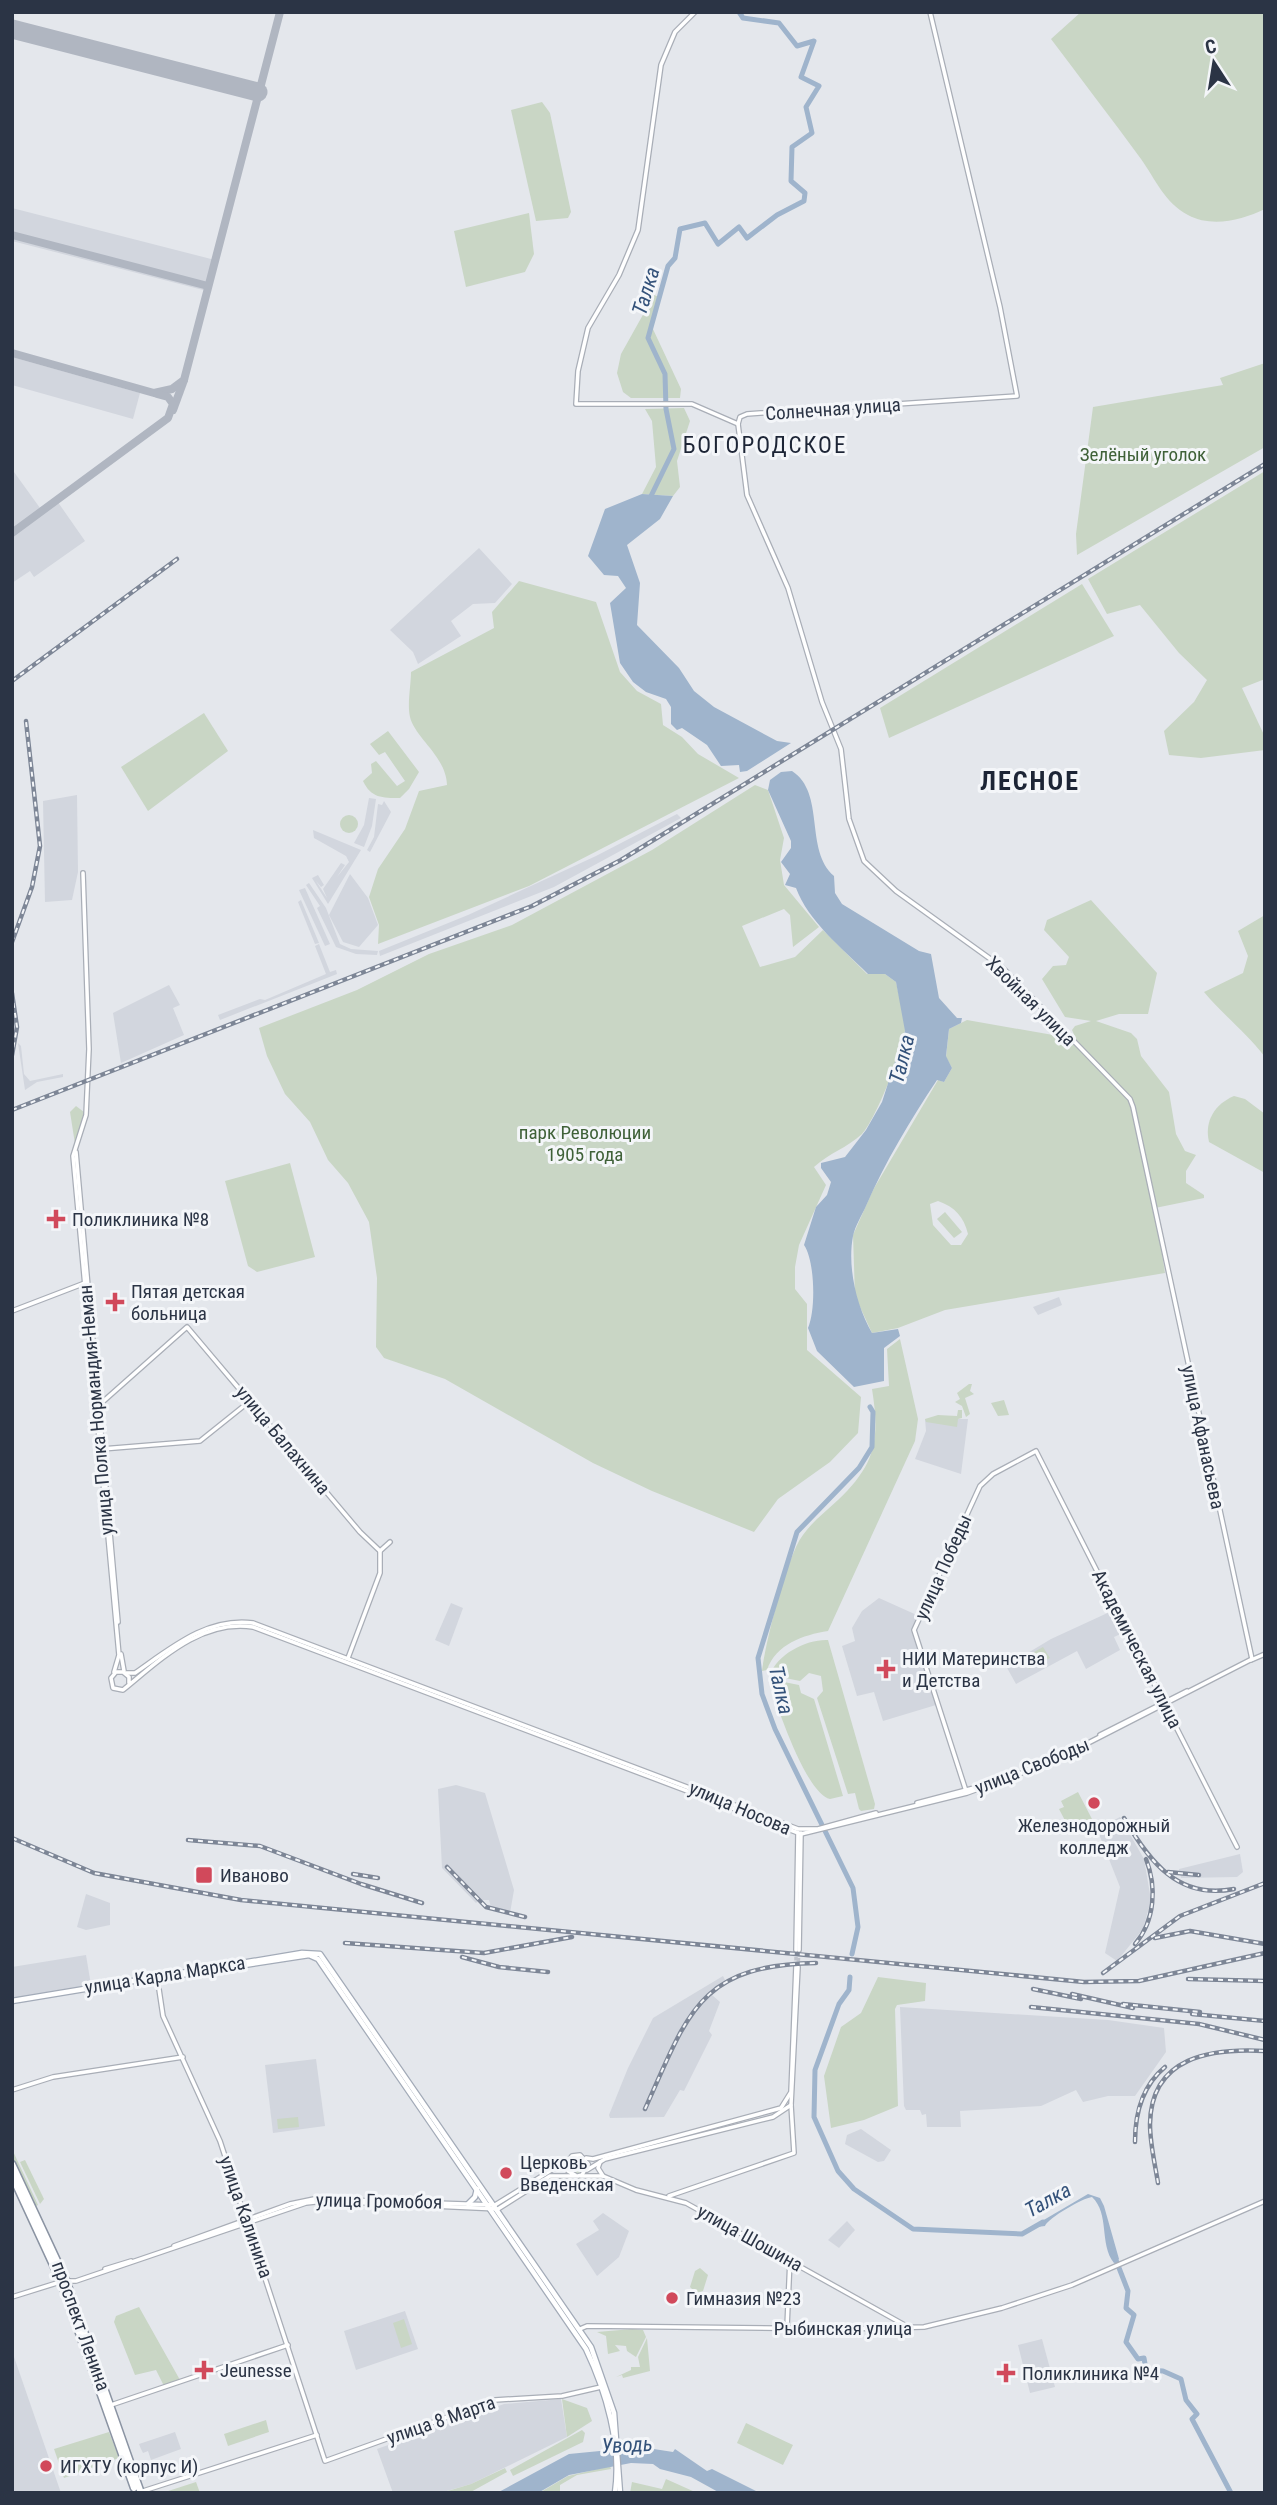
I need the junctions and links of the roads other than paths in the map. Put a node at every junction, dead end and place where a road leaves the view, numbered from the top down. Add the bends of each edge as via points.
1 (695, 12) edge
2 (930, 12) edge
3 (738, 424) junction
4 (83, 873) dead end
5 (1157, 1214) joint
6 (86, 1282) junction
7 (74, 1287) junction
8 (61, 1292) junction
9 (85, 1296) junction
10 (12, 1311) edge
11 (250, 1401) junction
12 (97, 1406) junction
13 (101, 1449) junction
14 (1036, 1451) joint
15 (390, 1542) dead end
16 (110, 1548) junction
17 (380, 1551) junction
18 (1265, 1654) edge
19 (158, 1659) junction
20 (347, 1660) junction
21 (1252, 1660) junction
22 (125, 1673) junction
23 (114, 1674) junction
24 (129, 1683) junction
25 (1165, 1704) junction
26 (966, 1791) junction
27 (799, 1832) junction
28 (1237, 1847) dead end
29 (797, 1950) tunnel mouth
30 (797, 1967) tunnel mouth
31 (157, 1977) junction
32 (796, 1988) junction
33 (12, 2001) edge
34 (183, 2057) junction
35 (12, 2090) edge
36 (791, 2105) junction
37 (443, 2135) junction
38 (666, 2143) junction
39 (604, 2159) junction
40 (568, 2160) junction
41 (586, 2160) junction
42 (12, 2164) edge
43 (591, 2166) junction
44 (586, 2172) junction
45 (12, 2176) edge
46 (576, 2176) junction
47 (603, 2176) junction
48 (477, 2188) junction
49 (669, 2196) junction
50 (1265, 2201) edge
51 (468, 2204) junction
52 (493, 2207) junction
53 (248, 2220) junction
54 (790, 2259) junction
55 (64, 2281) junction
56 (76, 2281) junction
57 (548, 2287) junction
58 (71, 2293) junction
59 (12, 2297) edge
60 (787, 2328) junction
61 (580, 2329) junction
62 (912, 2329) junction
63 (288, 2345) junction
64 (604, 2386) junction
65 (108, 2406) junction
66 (317, 2435) junction
67 (325, 2461) joint
68 (139, 2493) edge
69 (617, 2493) edge

1 - 3 main road, Солнечная улица via 675,32 661,65 636,237 588,328 576,404 692,404
2 - 3 main road, Солнечная улица via 1017,396 747,414
3 - 5 main road, Хвойная улица via 747,495 788,588 837,741 849,819 864,861 896,891 1003,968 1130,1099
4 - 6 main road, улица Полка Нормандия-Неман via 89,1049 86,1115 76,1147 76,1168
5 - 21 main road, улица Афанасьева
6 - 7 main road
6 - 8 main road
6 - 9 main road, улица Полка Нормандия-Неман
6 - 12 main road, улица Полка Нормандия-Неман
7 - 8 main road
7 - 9 main road
8 - 10 main road
9 - 12 main road, улица Полка Нормандия-Неман
11 - 12 main road, улица Балахнина via 187,1327
11 - 13 main road via 200,1441
11 - 17 main road, улица Балахнина
12 - 13 main road, улица Полка Нормандия-Неман
13 - 16 main road, улица Полка Нормандия-Неман
14 - 25 main road, Академическая улица
14 - 26 main road, улица Победы via 980,1486 914,1630
15 - 17 main road
16 - 22 main road, улица Полка Нормандия-Неман
16 - 23 main road, улица Полка Нормандия-Неман via 119,1655
17 - 20 main road via 380,1573
18 - 21 main road, улица Свободы
19 - 20 main road, улица Носова via 190,1638 237,1625 268,1630
19 - 22 main road, улица Носова via 135,1673
19 - 24 main road, улица Носова
20 - 27 main road, улица Носова
21 - 25 main road, улица Свободы
22 - 23 main road
22 - 24 main road
23 - 24 main road via 110,1683 115,1689 123,1690
25 - 26 main road, улица Свободы via 1054,1758
25 - 28 main road, Академическая улица
26 - 27 main road, улица Свободы
27 - 29 main road
30 - 32 main road
31 - 33 main road, улица Карла Маркса
31 - 34 main road, улица Калинина via 163,2016
31 - 37 main road, улица Карла Маркса via 317,1955
32 - 36 main road
32 - 38 main road via 787,2103 772,2113
34 - 35 main road via 53,2077
34 - 53 main road, улица Калинина
36 - 38 main road via 772,2117
36 - 49 main road via 794,2152
37 - 48 main road
37 - 52 main road
38 - 39 main road
38 - 41 main road
39 - 43 main road
39 - 47 main road via 598,2168
40 - 41 main road via 576,2154
40 - 46 main road via 568,2171
40 - 52 main road
41 - 43 main road
41 - 44 main road
42 - 55 highway, проспект Ленина
43 - 44 main road
43 - 47 main road
44 - 46 main road
45 - 55 highway, проспект Ленина
46 - 47 main road, улица Шошина
46 - 52 main road via 550,2176
47 - 49 main road, улица Шошина via 636,2190
48 - 51 main road
48 - 52 main road
49 - 54 main road, улица Шошина
50 - 62 main road, Рыбинская улица via 1106,2272 999,2309
51 - 52 main road, улица Громобоя
51 - 53 main road, улица Громобоя via 323,2198 290,2204
52 - 53 main road, улица Громобоя via 324,2201
52 - 57 main road
53 - 55 main road, улица Громобоя
53 - 56 main road, улица Громобоя
53 - 63 main road, улица Калинина
54 - 60 main road
54 - 62 main road, улица Шошина
55 - 56 main road, улица Громобоя
55 - 58 highway, проспект Ленина
55 - 59 main road, улица Громобоя
55 - 65 highway, проспект Ленина
56 - 58 main road
57 - 61 main road
57 - 64 main road
58 - 65 highway, проспект Ленина
60 - 61 main road, Рыбинская улица
60 - 62 main road, Рыбинская улица
61 - 64 main road
63 - 65 main road
63 - 66 main road, улица Калинина
64 - 67 main road, улица 8 Марта via 562,2396 495,2400
64 - 69 main road via 616,2440
65 - 68 highway, проспект Ленина
66 - 67 main road, улица Калинина
66 - 68 main road

